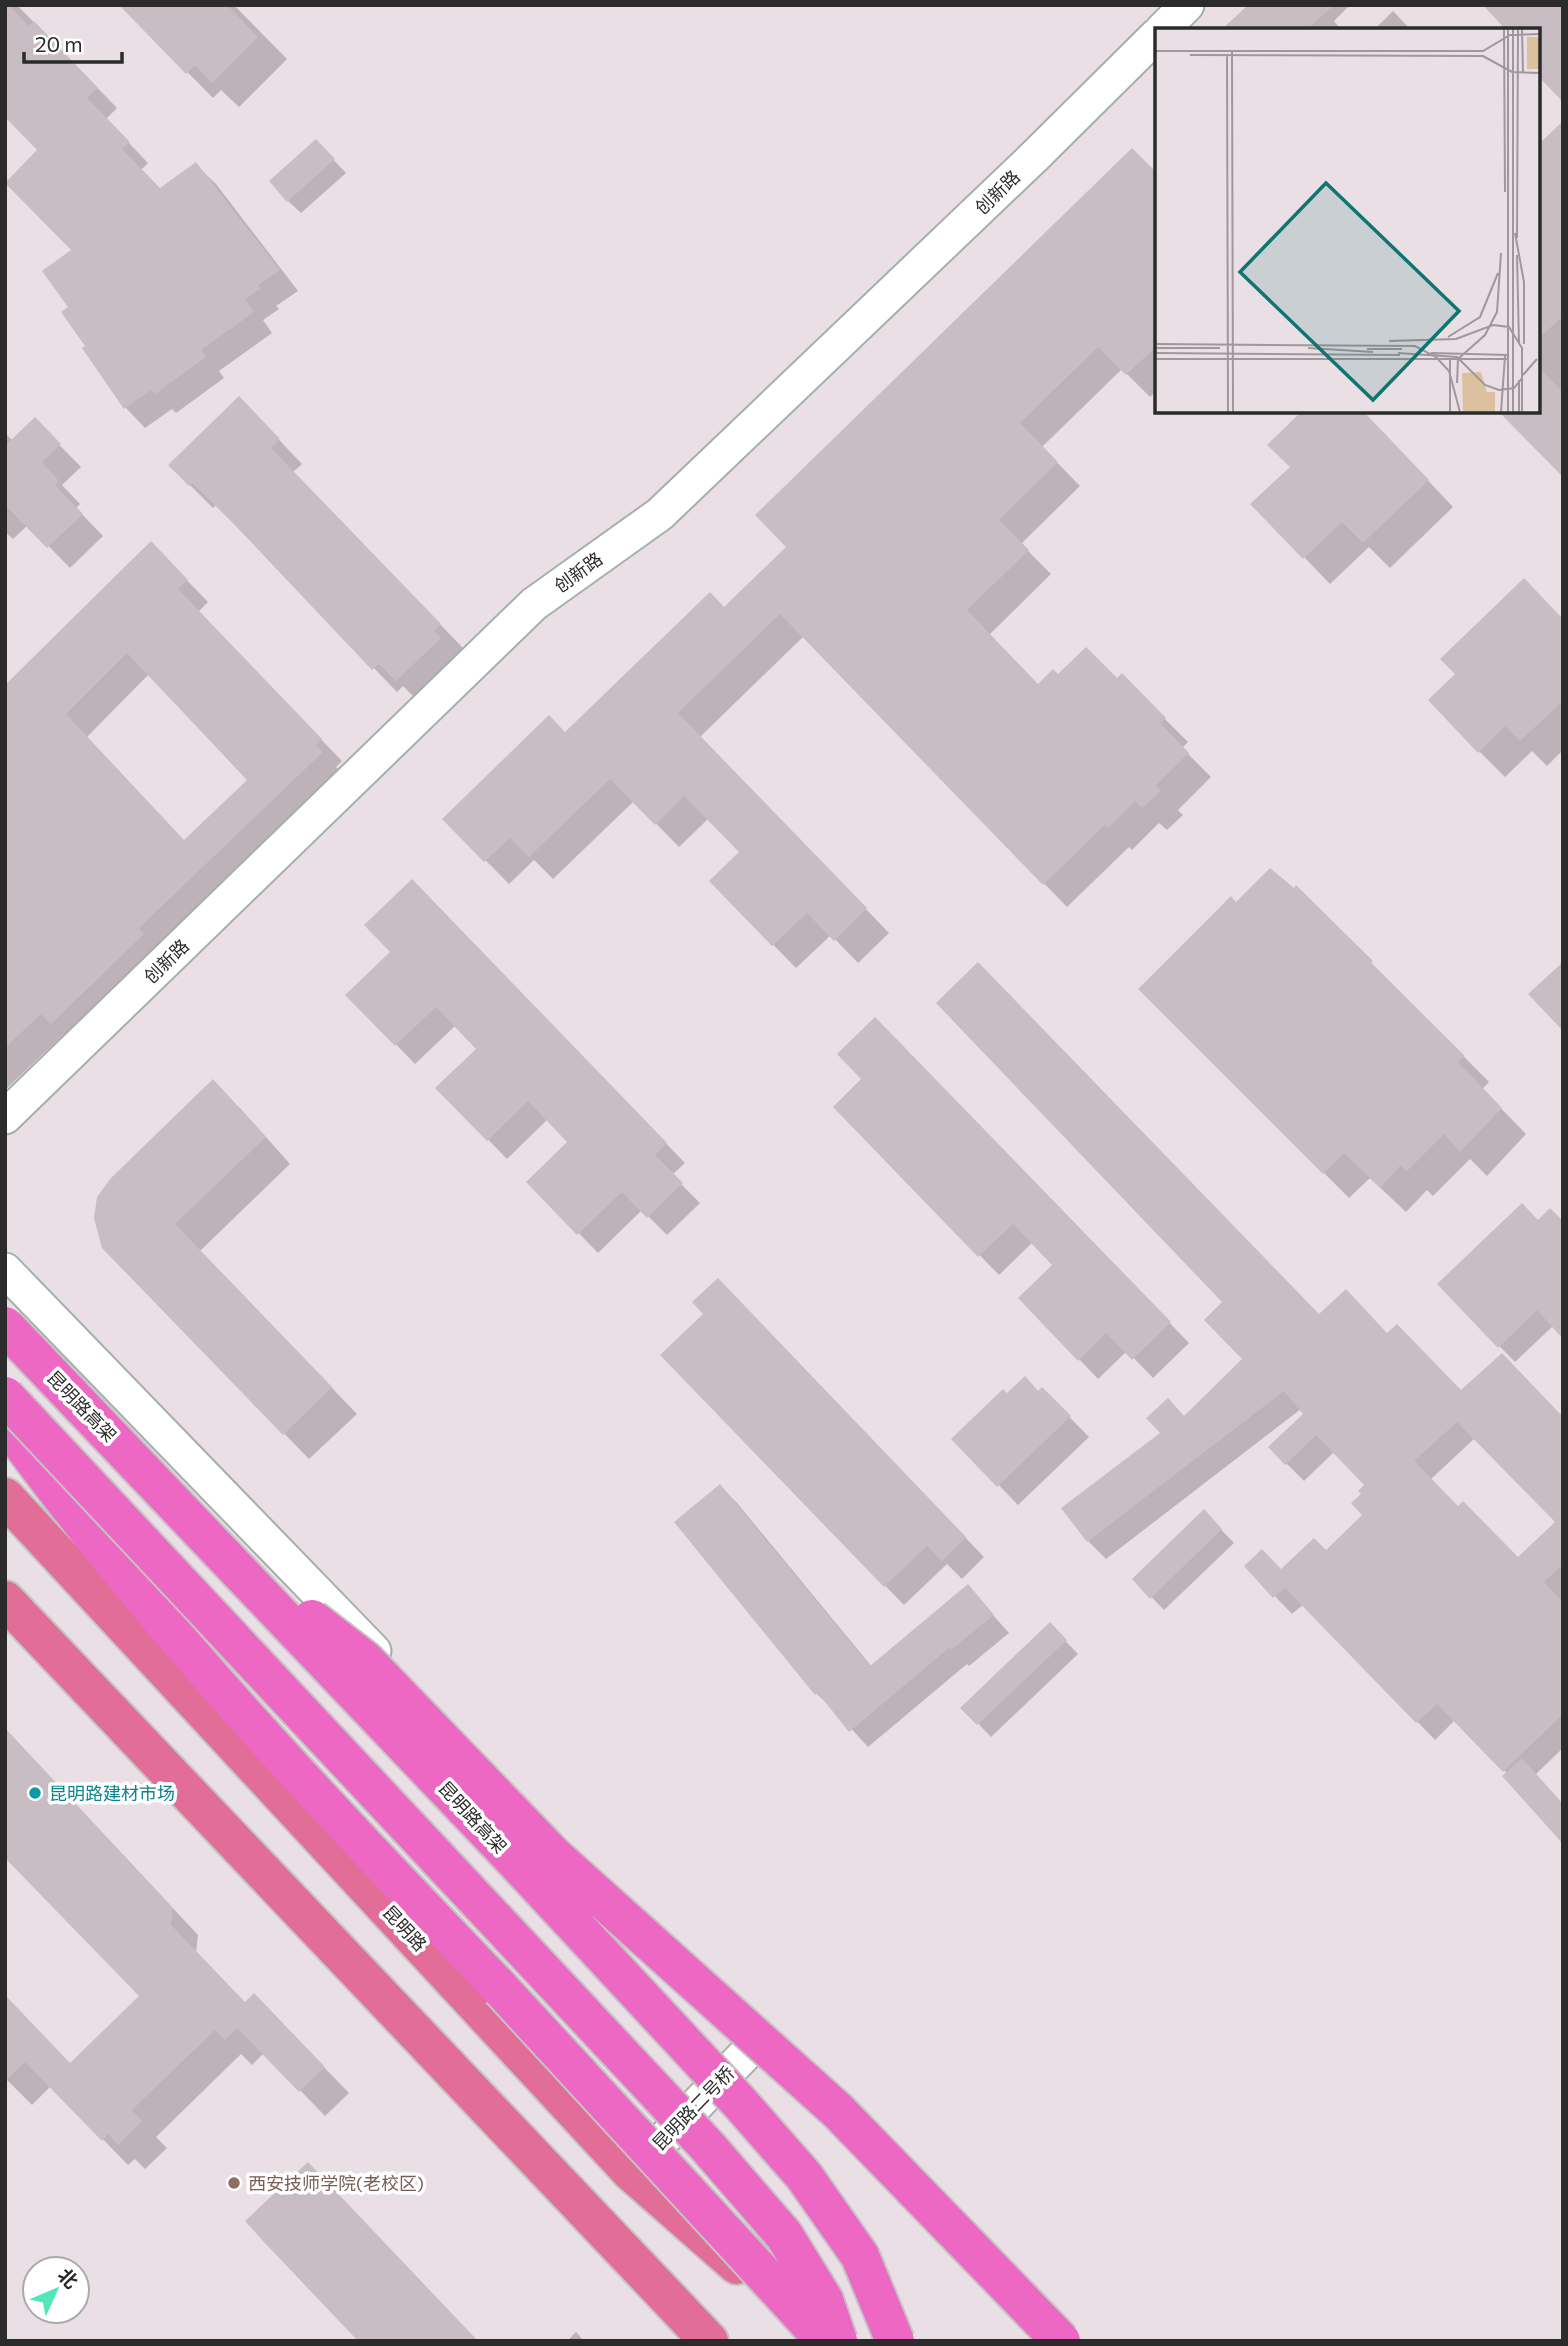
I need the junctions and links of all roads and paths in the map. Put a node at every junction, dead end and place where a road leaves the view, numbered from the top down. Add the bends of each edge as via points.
1 (1186, 5) edge
2 (1164, 28) edge
3 (1155, 37) edge
4 (5, 1117) edge
5 (5, 1270) edge
6 (5, 1326) edge
7 (5, 1396) edge
8 (5, 1421) edge
9 (5, 1497) edge
10 (205, 1534) junction
11 (5, 1600) edge
12 (755, 2044) junction
13 (631, 2172) junction
14 (709, 2341) edge
15 (824, 2341) edge
16 (838, 2341) edge
17 (895, 2341) edge
18 (1048, 2341) edge
19 (1060, 2341) edge

1 - 2 street
3 - 4 street, 创新路 via 660,514 534,604
5 - 12 street
6 - 10 highway, 昆明路高架, bridge
7 - 16 highway, bridge via 708,2147 784,2235 824,2300
8 - 15 highway, bridge via 140,1596 214,1683
9 - 13 main road, 昆明路
10 - 17 highway, 昆明路高架, bridge via 630,1983 804,2175 860,2256
10 - 19 highway, bridge via 365,1660 553,1855 838,2111
11 - 14 main road
12 - 13 street, 昆明路二号桥
12 - 18 street
13 - 15 main road, 昆明路

